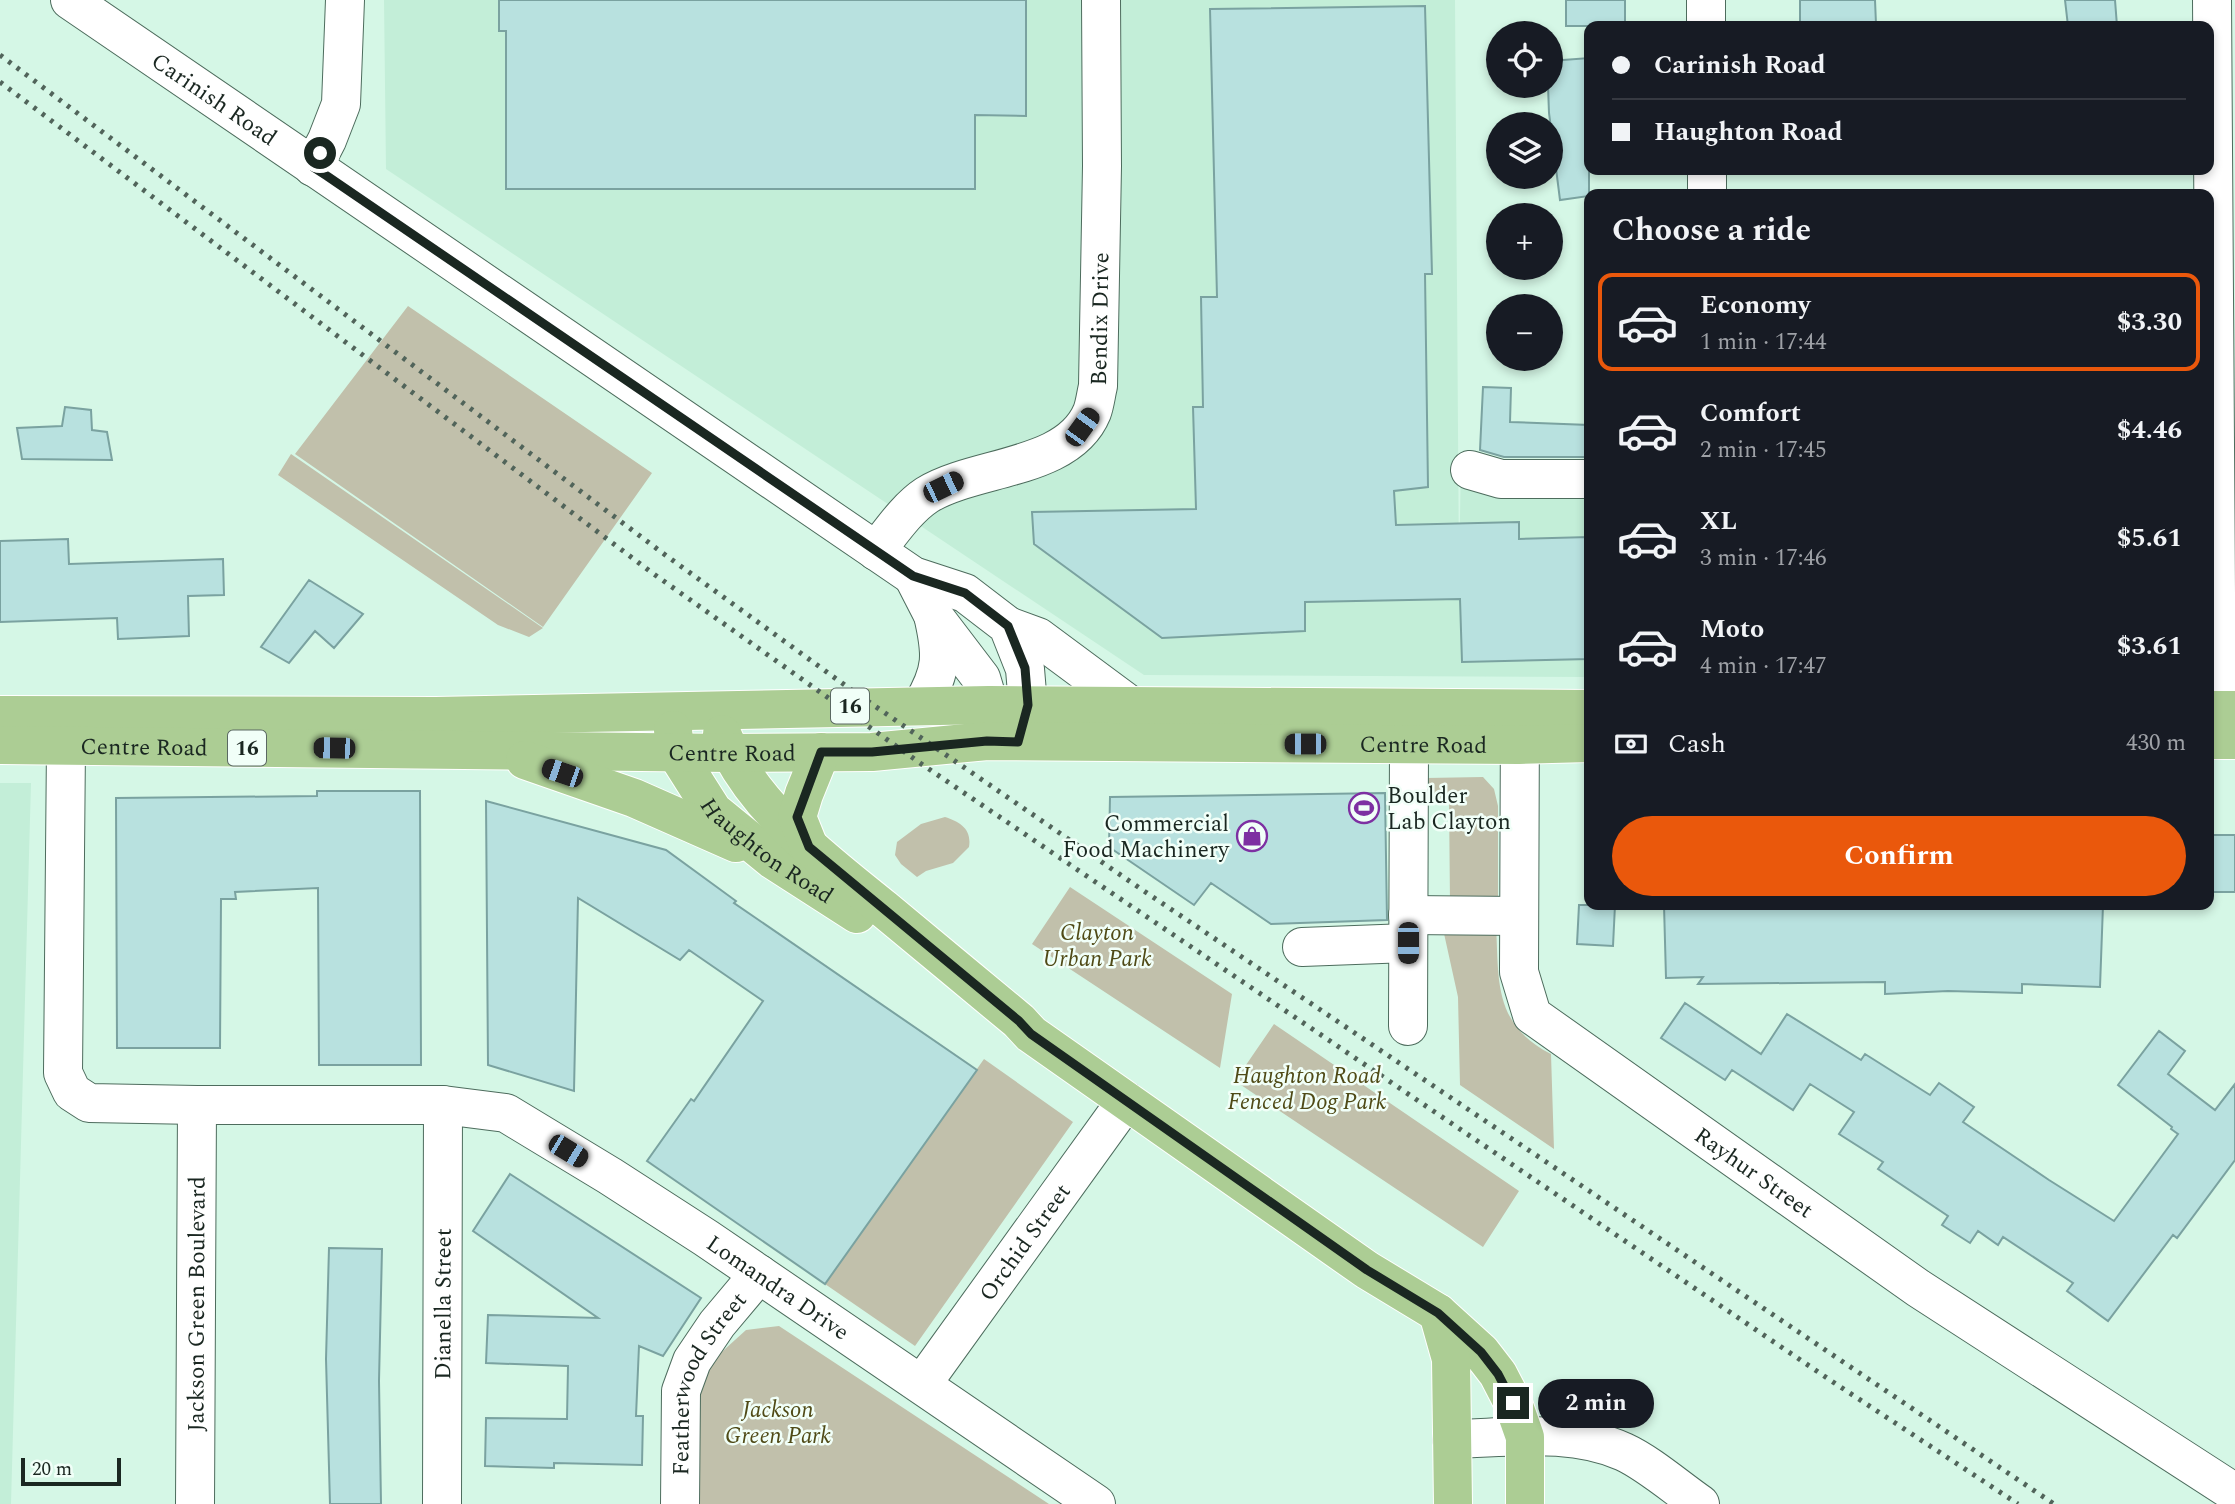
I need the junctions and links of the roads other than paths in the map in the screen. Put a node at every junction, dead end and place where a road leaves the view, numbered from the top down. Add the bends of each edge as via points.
1 (70, 0) edge
2 (345, 0) edge
3 (1101, 0) edge
4 (1706, 0) edge
5 (2212, 0) edge
6 (1706, 21) edge
7 (2212, 21) edge
8 (313, 167) junction
9 (1470, 470) dead end
10 (1584, 479) edge
11 (2214, 540) edge
12 (876, 551) junction
13 (913, 576) junction
14 (933, 615) junction
15 (1008, 626) junction
16 (922, 705) junction
17 (1028, 705) junction
18 (1131, 706) junction
19 (712, 710) junction
20 (1584, 710) edge
21 (672, 711) junction
22 (0, 715) edge
23 (2220, 725) edge
24 (1519, 727) junction
25 (998, 729) junction
26 (1584, 742) edge
27 (0, 745) edge
28 (1409, 745) junction
29 (66, 746) junction
30 (495, 750) junction
31 (675, 751) junction
32 (729, 752) junction
33 (821, 752) junction
34 (809, 847) junction
35 (773, 860) junction
36 (1519, 916) junction
37 (1408, 929) junction
38 (1302, 947) dead end
39 (1019, 1021) junction
40 (1408, 1026) dead end
41 (1126, 1101) junction
42 (197, 1105) junction
43 (443, 1105) junction
44 (759, 1274) junction
45 (1438, 1313) junction
46 (922, 1384) junction
47 (1525, 1437) junction
48 (1452, 1439) junction
49 (2235, 1493) edge
50 (195, 1504) edge
51 (442, 1504) edge
52 (680, 1504) edge
53 (1096, 1504) edge
54 (1453, 1504) edge
55 (1525, 1504) edge
56 (1700, 1504) edge

1 - 8 street, Carinish Road
2 - 8 street via 341,104
3 - 12 street, Bendix Drive via 1098,386 1091,413 1072,440 1040,458 961,478 926,496
4 - 6 street
5 - 7 street
8 - 12 street, Carinish Road
9 - 10 street via 1501,479
11 - 23 street
12 - 13 street, Carinish Road
13 - 14 street, Carinish Road
13 - 15 street, Carinish Road via 965,593
14 - 16 street via 940,646 936,682
14 - 25 street, Carinish Road via 981,678
15 - 17 street via 1025,668
15 - 18 street via 1038,637
16 - 19 main road, Centre Road / 16
16 - 25 main road, Centre Road / 16
17 - 18 main road, Centre Road / 16
17 - 25 street
18 - 24 main road, Centre Road / 16
19 - 21 main road, Centre Road / 16
19 - 32 main road, Haughton Road
20 - 24 main road, Centre Road / 16
21 - 22 main road, Centre Road / 16 via 436,716
21 - 31 main road, Haughton Road
24 - 26 main road, Centre Road / 16
24 - 28 main road, Centre Road / 16
24 - 36 street, Rayhur Street
25 - 28 main road, Centre Road / 16
25 - 33 main road, Centre Road / 16 via 872,752
27 - 29 main road, Centre Road / 16
28 - 37 street
29 - 30 main road, Centre Road / 16
29 - 42 street, Lomandra Drive via 63,1073 72,1093 89,1103
30 - 31 main road, Centre Road / 16
30 - 35 main road via 636,799
31 - 32 main road, Centre Road / 16
31 - 35 main road, Haughton Road via 713,811
32 - 33 main road, Centre Road / 16
32 - 34 main road, Haughton Road via 764,801
33 - 34 main road via 797,817
34 - 39 main road, Haughton Road
35 - 39 main road, Haughton Road
36 - 37 street
36 - 49 street, Rayhur Street via 1519,972 1532,1015 1918,1288
37 - 38 street
37 - 40 street
39 - 41 main road, Haughton Road
41 - 45 main road, Haughton Road via 1367,1270
41 - 46 street, Orchid Street
42 - 43 street, Lomandra Drive
42 - 50 street, Jackson Green Boulevard
43 - 44 street, Lomandra Drive via 506,1113
43 - 51 street, Dianella Street
44 - 46 street, Lomandra Drive
44 - 52 street, Featherwood Street via 692,1361 681,1391
45 - 47 main road, Haughton Road via 1498,1374
45 - 48 main road via 1451,1359
46 - 53 street, Lomandra Drive
47 - 48 street
47 - 55 main road, Haughton Road
47 - 56 street via 1573,1438 1626,1453
48 - 54 main road

